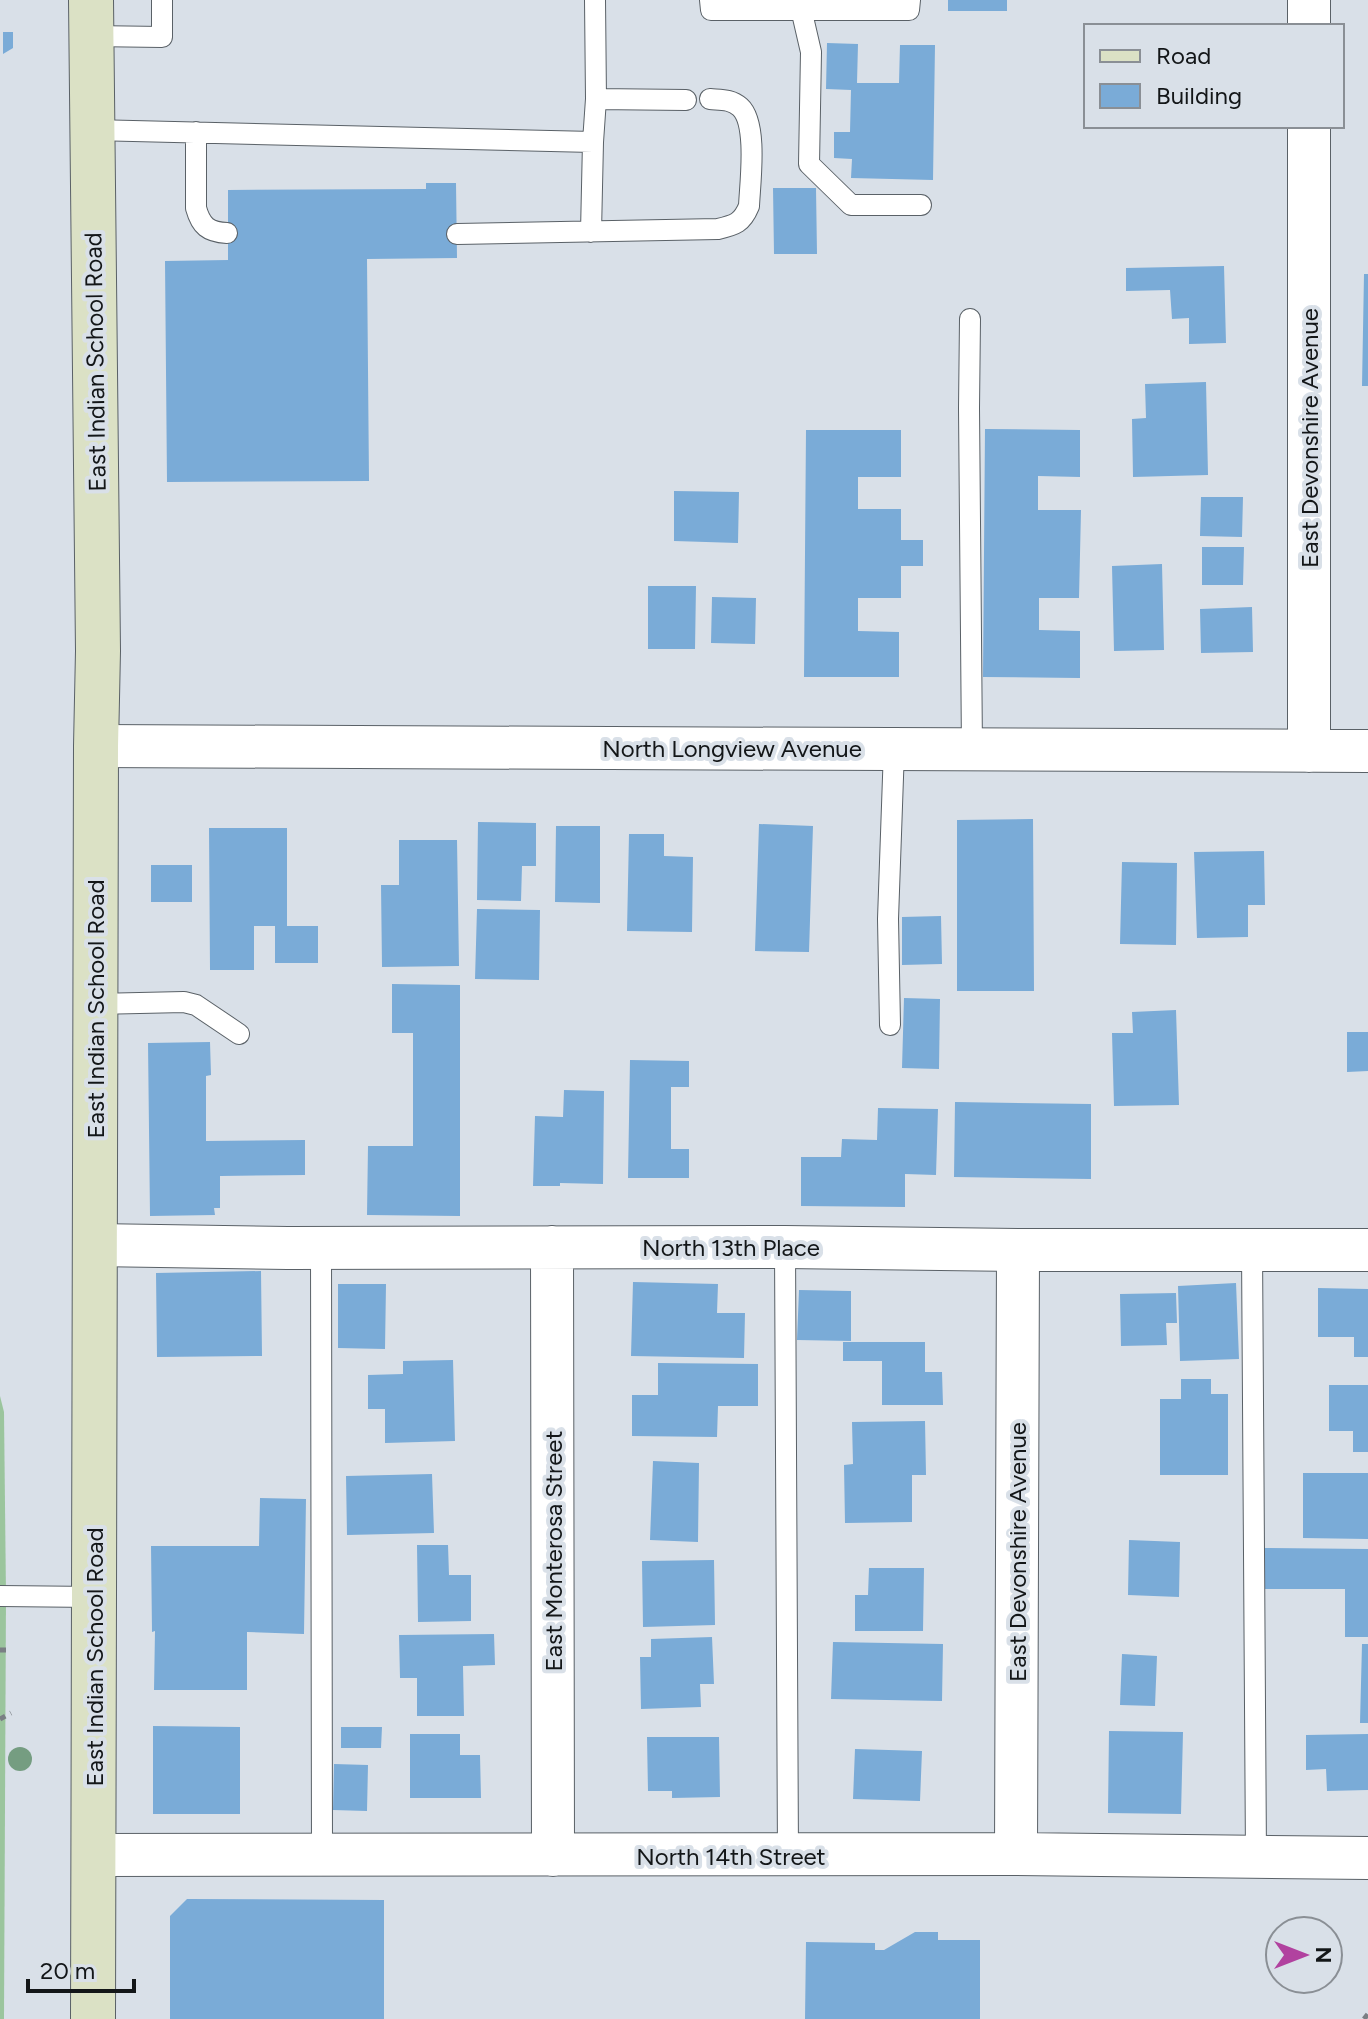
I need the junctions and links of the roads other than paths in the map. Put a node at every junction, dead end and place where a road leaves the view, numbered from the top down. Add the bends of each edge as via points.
1 (162, 0) edge
2 (595, 0) edge
3 (710, 0) edge
4 (910, 0) edge
5 (1309, 0) edge
6 (800, 5) edge
7 (91, 18) edge
8 (1309, 24) edge
9 (596, 99) junction
10 (710, 99) dead end
11 (686, 100) dead end
12 (1309, 128) edge
13 (92, 130) junction
14 (196, 132) junction
15 (593, 142) junction
16 (921, 205) dead end
17 (591, 232) junction
18 (227, 233) dead end
19 (457, 234) dead end
20 (970, 319) dead end
21 (96, 746) junction
22 (894, 749) junction
23 (972, 749) junction
24 (1309, 751) junction
25 (1368, 751) edge
26 (95, 1004) junction
27 (890, 1025) dead end
28 (239, 1034) dead end
29 (95, 1245) junction
30 (552, 1247) junction
31 (785, 1247) junction
32 (321, 1248) junction
33 (1252, 1249) junction
34 (1018, 1250) junction
35 (1368, 1250) edge
36 (0, 1596) edge
37 (94, 1597) junction
38 (1016, 1854) junction
39 (94, 1855) junction
40 (322, 1855) junction
41 (553, 1855) junction
42 (788, 1856) junction
43 (1256, 1857) junction
44 (1368, 1858) edge
45 (93, 2019) edge

1 - 7 lane via 162,37
2 - 9 lane
3 - 6 lane via 711,10
4 - 6 lane via 909,10
5 - 8 street
6 - 16 lane via 811,52 809,164 851,205
7 - 13 main road, East Indian School Road
9 - 11 lane
9 - 15 lane
10 - 17 lane via 731,100 749,124 745,217 718,229
12 - 24 street, East Devonshire Avenue
13 - 14 lane
13 - 21 main road, East Indian School Road
14 - 15 lane
14 - 18 lane via 199,220 206,229
15 - 17 lane
17 - 19 lane
20 - 23 lane
21 - 22 street, North Longview Avenue
21 - 26 main road, East Indian School Road
22 - 23 street, North Longview Avenue
22 - 27 lane
23 - 24 street, North Longview Avenue
24 - 25 street, North Longview Avenue
26 - 28 lane via 184,1002
26 - 29 main road, East Indian School Road
29 - 32 street, North 13th Place
29 - 37 main road, East Indian School Road
30 - 31 street, North 13th Place
30 - 32 street, North 13th Place
30 - 41 street, East Monterosa Street
31 - 34 street, North 13th Place
31 - 42 lane
32 - 40 lane
33 - 34 street, North 13th Place
33 - 35 street, North 13th Place
33 - 43 lane
34 - 38 street, East Devonshire Avenue
36 - 37 lane
37 - 39 main road, East Indian School Road
38 - 42 street, North 14th Street
38 - 43 street, North 14th Street
39 - 40 street, North 14th Street
39 - 45 main road, East Indian School Road
40 - 41 street, North 14th Street
41 - 42 street, North 14th Street
43 - 44 street, North 14th Street

